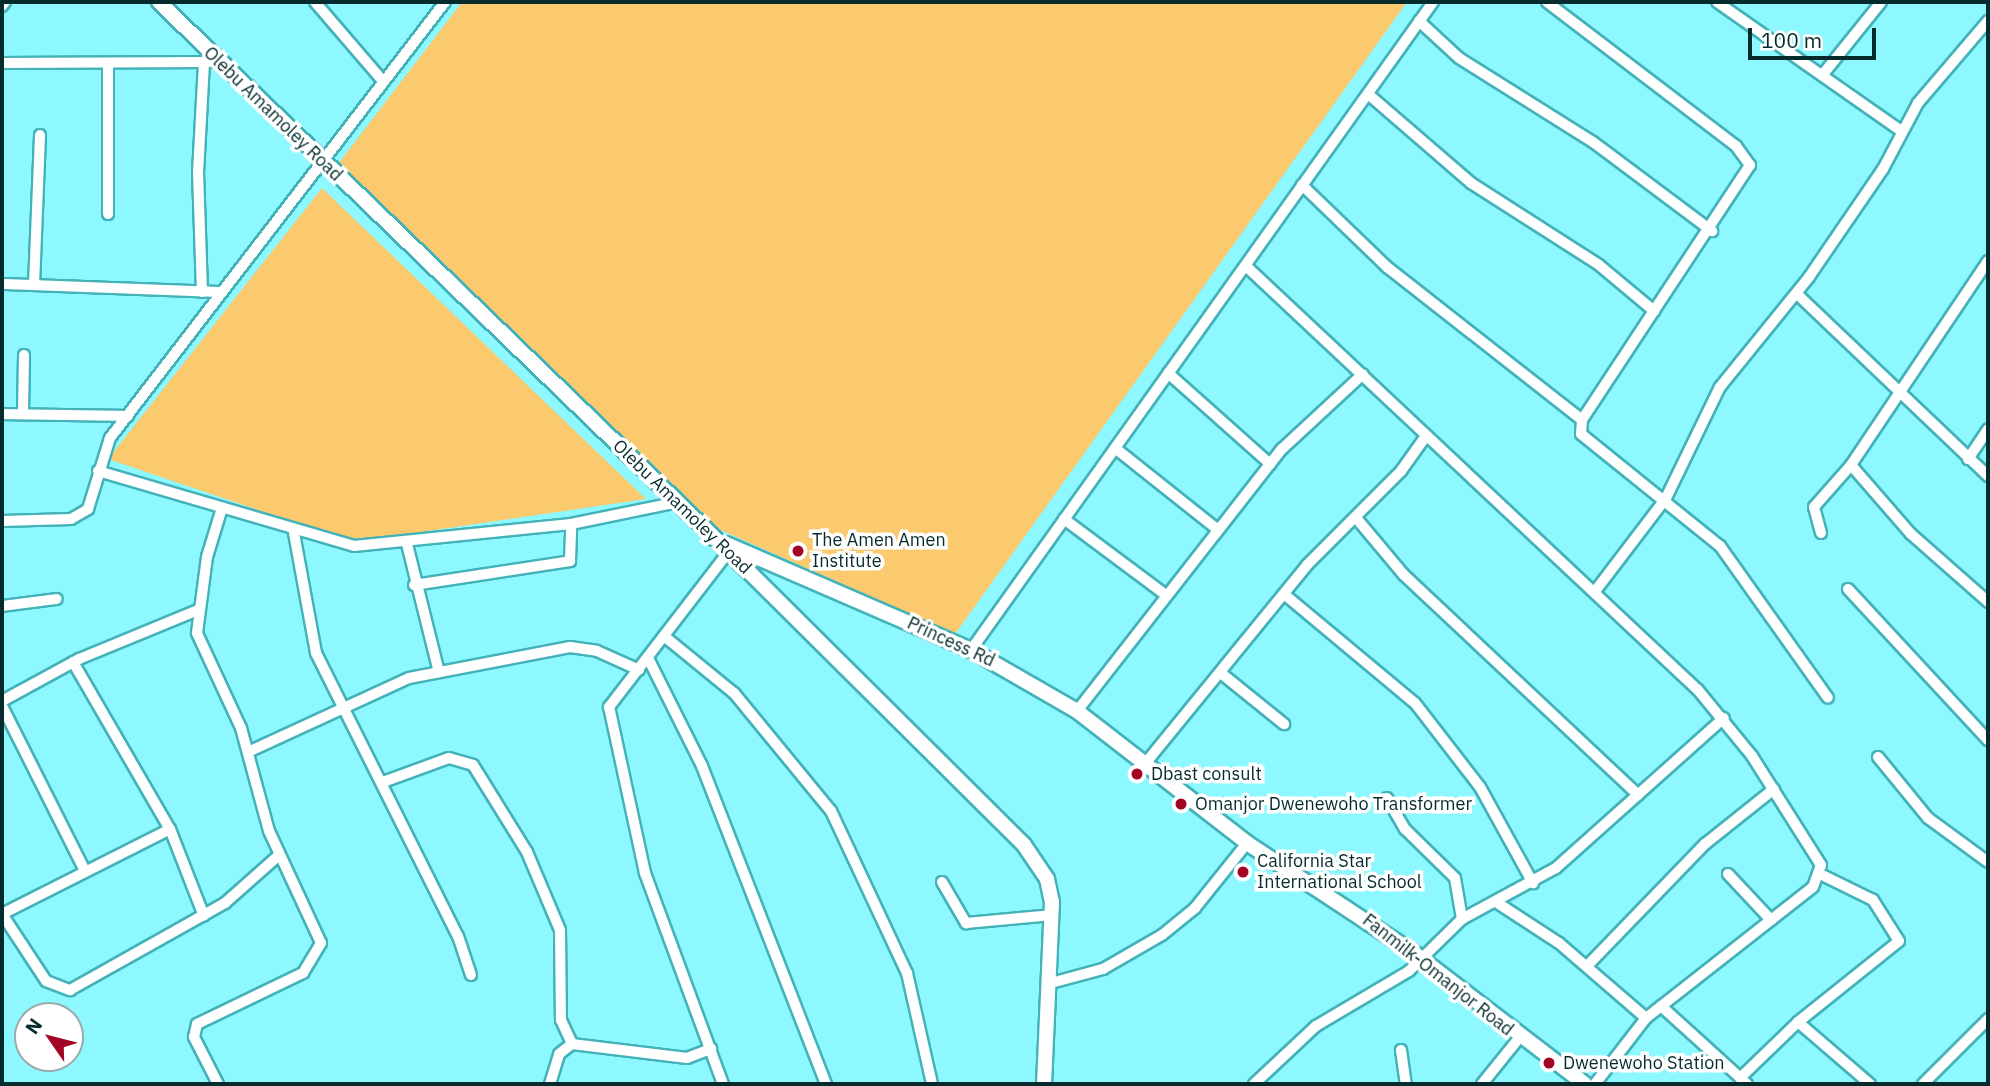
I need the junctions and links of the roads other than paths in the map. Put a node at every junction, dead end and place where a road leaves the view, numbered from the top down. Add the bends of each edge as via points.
1 (159, 2) edge
2 (315, 2) edge
3 (444, 2) edge
4 (1433, 2) edge
5 (1546, 2) edge
6 (1717, 2) edge
7 (1881, 2) edge
8 (1419, 21) junction
9 (1988, 21) edge
10 (204, 62) junction
11 (220, 62) junction
12 (2, 63) edge
13 (108, 65) junction
14 (1824, 73) junction
15 (383, 80) junction
16 (1368, 94) junction
17 (1900, 130) junction
18 (40, 135) dead end
19 (322, 162) junction
20 (1302, 185) junction
21 (108, 214) dead end
22 (1712, 231) junction
23 (1988, 261) edge
24 (1247, 267) junction
25 (2, 284) edge
26 (34, 285) junction
27 (202, 292) junction
28 (221, 292) junction
29 (1797, 294) junction
30 (1654, 311) junction
31 (24, 355) dead end
32 (1168, 373) junction
33 (1363, 374) junction
34 (1900, 397) junction
35 (23, 413) junction
36 (2, 414) edge
37 (128, 416) junction
38 (1583, 420) junction
39 (1988, 429) edge
40 (1426, 436) junction
41 (1115, 448) junction
42 (1968, 459) junction
43 (1270, 464) junction
44 (1851, 465) junction
45 (98, 471) junction
46 (1988, 476) edge
47 (1666, 498) junction
48 (678, 502) junction
49 (222, 508) junction
50 (1064, 519) junction
51 (1357, 519) junction
52 (2, 521) edge
53 (571, 524) junction
54 (1217, 529) junction
55 (294, 533) junction
56 (1821, 533) dead end
57 (407, 544) junction
58 (724, 547) junction
59 (414, 585) junction
60 (1848, 589) dead end
61 (1596, 590) junction
62 (1284, 594) junction
63 (1166, 595) junction
64 (57, 598) dead end
65 (1988, 602) edge
66 (2, 606) edge
67 (198, 610) junction
68 (664, 636) junction
69 (971, 650) junction
70 (648, 658) junction
71 (73, 662) junction
72 (639, 670) junction
73 (439, 672) junction
74 (1222, 674) junction
75 (1828, 698) dead end
76 (2, 704) edge
77 (345, 711) junction
78 (1077, 711) junction
79 (1724, 718) junction
80 (1284, 724) dead end
81 (1988, 740) edge
82 (248, 752) junction
83 (1878, 757) dead end
84 (1144, 765) junction
85 (383, 782) junction
86 (1774, 789) junction
87 (1638, 794) junction
88 (1387, 798) dead end
89 (170, 829) junction
90 (1247, 843) junction
91 (279, 855) junction
92 (1988, 862) edge
93 (84, 869) junction
94 (1728, 874) dead end
95 (1820, 874) junction
96 (942, 881) dead end
97 (1533, 883) junction
98 (1496, 902) junction
99 (2, 914) edge
100 (1053, 915) junction
101 (204, 916) junction
102 (1462, 919) junction
103 (1771, 920) junction
104 (1423, 959) junction
105 (1587, 966) junction
106 (471, 975) dead end
107 (1051, 983) junction
108 (1661, 1006) junction
109 (1646, 1018) junction
110 (1988, 1019) edge
111 (1798, 1022) junction
112 (1519, 1038) junction
113 (572, 1044) junction
114 (711, 1049) junction
115 (1401, 1050) dead end
116 (1744, 1081) edge
117 (218, 1084) edge
118 (550, 1084) edge
119 (723, 1084) edge
120 (826, 1084) edge
121 (932, 1084) edge
122 (1044, 1084) edge
123 (1254, 1084) edge
124 (1406, 1084) edge
125 (1482, 1084) edge
126 (1585, 1084) edge
127 (1595, 1084) edge
128 (1870, 1084) edge
129 (1923, 1084) edge

1 - 11 street, Olebu Amamoley Road
2 - 15 street
3 - 15 street
4 - 8 street
5 - 22 street via 1749,158 1743,182
6 - 14 street
7 - 14 street
8 - 16 street
8 - 22 street via 1459,58 1584,136
9 - 17 street
10 - 11 street
10 - 13 street
10 - 27 street via 198,173
11 - 19 street, Olebu Amamoley Road
12 - 13 street
13 - 21 street
14 - 17 street
15 - 19 street
16 - 20 street
16 - 30 street via 1471,183 1599,265
17 - 29 street via 1883,169
18 - 26 street
19 - 28 street
19 - 48 street, Olebu Amamoley Road
20 - 24 street
20 - 38 street via 1387,267
22 - 30 street
23 - 34 street
24 - 32 street
24 - 33 street
25 - 26 street
26 - 27 street
27 - 28 street
28 - 37 street
29 - 34 street
29 - 47 street via 1720,387
30 - 38 street
31 - 35 street
32 - 41 street
32 - 43 street
33 - 40 street
33 - 43 street
34 - 42 street
34 - 44 street
35 - 36 street
35 - 37 street
37 - 45 street via 103,450
38 - 47 street via 1581,434
39 - 42 street
40 - 51 street
40 - 61 street
41 - 50 street
41 - 54 street
42 - 46 street
43 - 54 street
44 - 56 street via 1821,491 1814,507
44 - 65 street via 1911,534
45 - 49 street
45 - 52 street via 92,502 78,517
47 - 61 street
47 - 75 street via 1745,573
48 - 53 street
48 - 58 street, Olebu Amamoley Road
49 - 55 street
49 - 67 street
50 - 63 street
50 - 69 street
51 - 62 street
51 - 87 street via 1404,575
53 - 57 street
53 - 59 street via 570,561
54 - 63 street
55 - 57 street via 354,546
55 - 77 street via 316,653
57 - 59 street
58 - 68 street
58 - 69 street, Princess Rd
58 - 100 street, Olebu Amamoley Road via 1024,845 1047,879
59 - 73 street
60 - 81 street
61 - 79 street
62 - 74 street
62 - 97 street via 1415,703 1480,787
63 - 78 street
64 - 66 street
67 - 71 street
67 - 82 street via 204,654 229,695
68 - 70 street
68 - 121 street via 734,693 831,811 907,973
69 - 78 street, Princess Rd
70 - 72 street
70 - 120 street via 702,766
71 - 76 street
71 - 89 street
72 - 73 street via 597,650 570,647
72 - 114 street via 611,698 609,714 645,873
73 - 77 street via 390,682
74 - 80 street
74 - 84 street
76 - 93 street
77 - 82 street
77 - 85 street
78 - 84 street, Princess Rd
79 - 86 street
79 - 87 street
82 - 91 street
83 - 92 street via 1928,818
84 - 90 street, Princess Rd
85 - 106 street
85 - 113 street via 449,758 473,765 527,852 560,930 561,1020
86 - 95 street via 1814,851
86 - 105 street via 1705,844
87 - 97 street
88 - 102 street via 1405,829 1454,878
89 - 93 street
89 - 101 street
90 - 104 street, Fanmilk-Omanjor Road
90 - 107 street via 1195,908 1162,935 1104,969
91 - 101 street
91 - 117 street via 316,929 320,951 303,973 197,1024 194,1037
93 - 99 street
94 - 103 street
95 - 103 street
95 - 111 street via 1873,900 1899,941
96 - 100 street via 966,923
97 - 98 street
98 - 102 street
98 - 105 street
99 - 101 street via 46,981 70,990
100 - 107 street, Olebu Amamoley Road
102 - 104 street
103 - 108 street
104 - 112 street, Fanmilk-Omanjor Road
104 - 123 street via 1316,1026
105 - 109 street
107 - 122 street, Olebu Amamoley Road
108 - 109 street
108 - 116 street
109 - 127 street
110 - 129 street
111 - 116 street
111 - 128 street
112 - 125 street
112 - 126 street, Fanmilk-Omanjor Road
113 - 114 street via 687,1058
113 - 118 street via 559,1054
114 - 119 street
115 - 124 street

